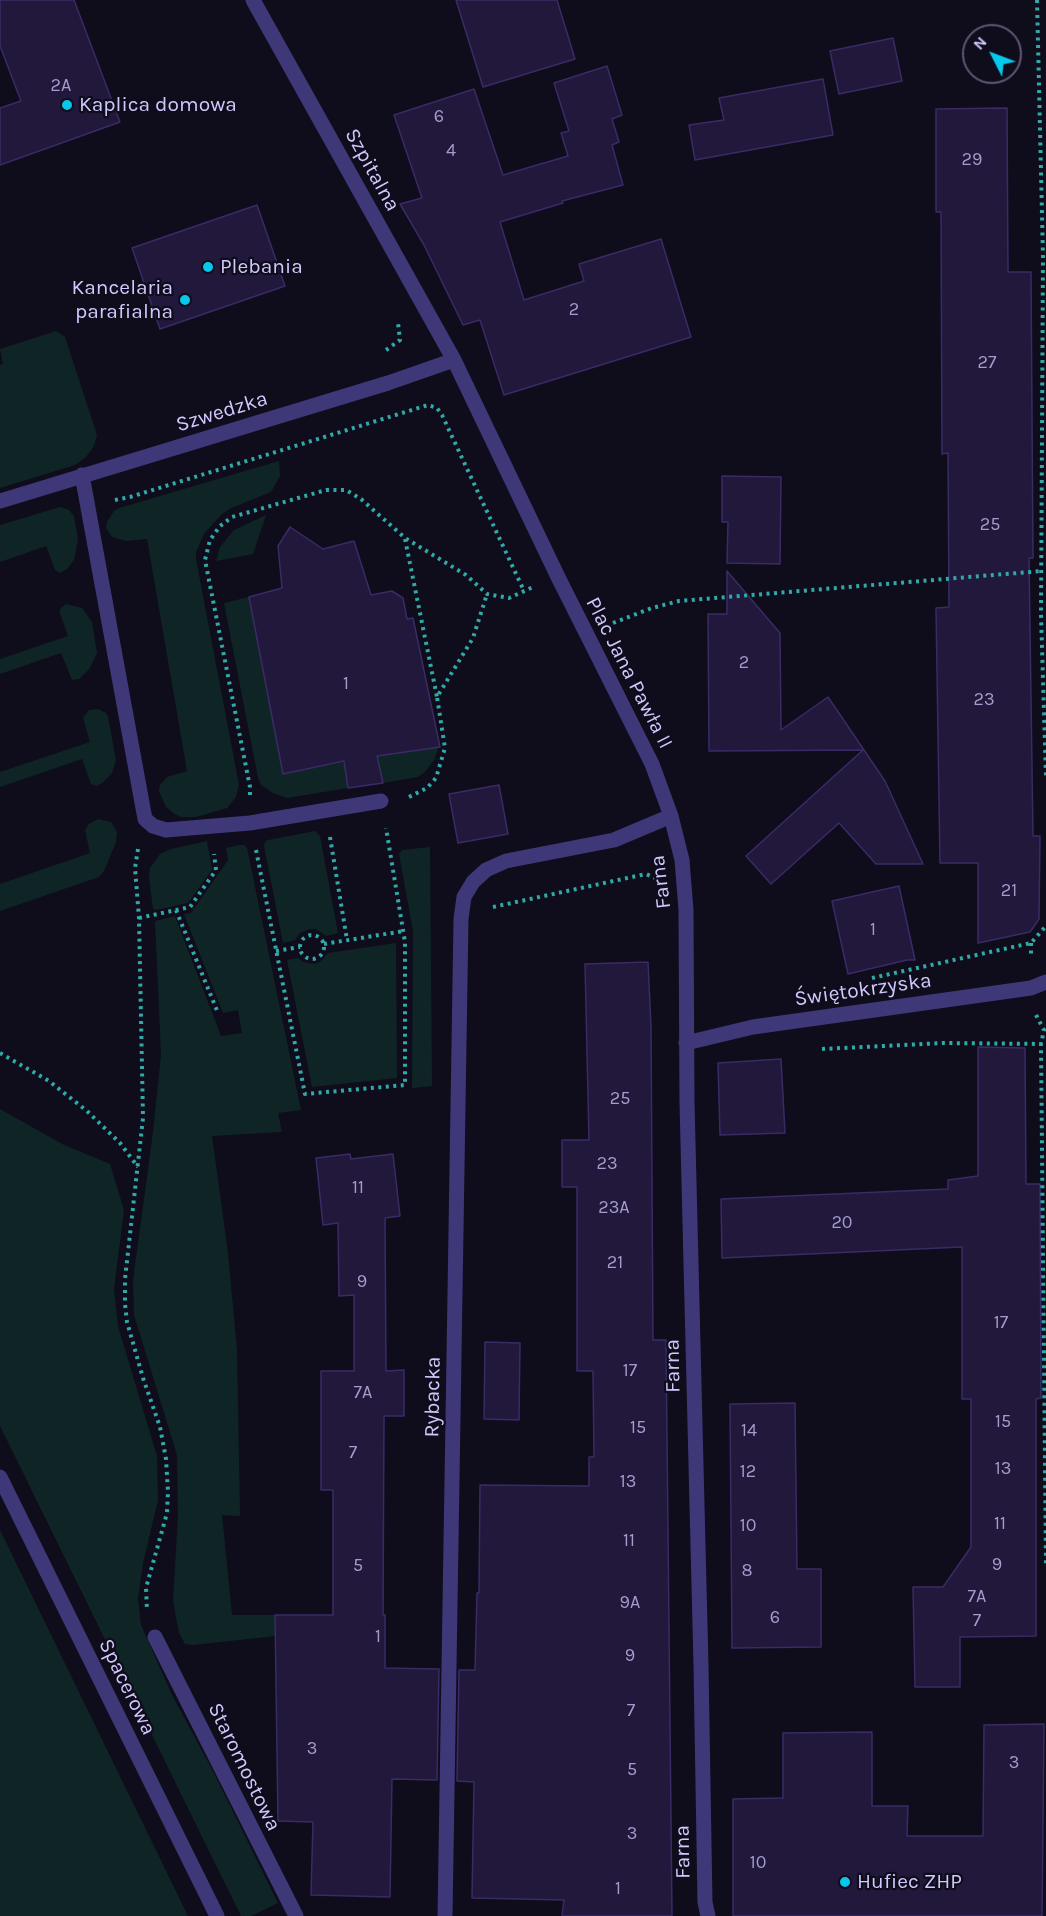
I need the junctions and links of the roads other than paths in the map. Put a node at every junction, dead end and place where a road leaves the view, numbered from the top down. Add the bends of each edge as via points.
1 (253, 0) edge
2 (454, 360) junction
3 (82, 475) junction
4 (0, 501) edge
5 (381, 801) road end
6 (671, 816) junction
7 (1046, 982) edge
8 (686, 1043) junction
9 (0, 1476) edge
10 (155, 1636) road end
11 (218, 1916) edge
12 (296, 1916) edge
13 (445, 1916) edge
14 (708, 1916) edge

1 - 2 street, Szpitalna
2 - 3 street, Szwedzka
2 - 6 street, Plac Jana Pawła II via 652,764
3 - 4 street, Szwedzka
3 - 5 street via 145,819 165,830 250,823
6 - 8 street, Farna via 682,860 686,910
6 - 13 street, Rybacka via 614,840 506,861 486,870 464,897
7 - 8 street, Świętokrzyska via 1031,988 753,1027
8 - 14 street, Farna
9 - 11 street, Spacerowa
10 - 12 street, Staromostowa

